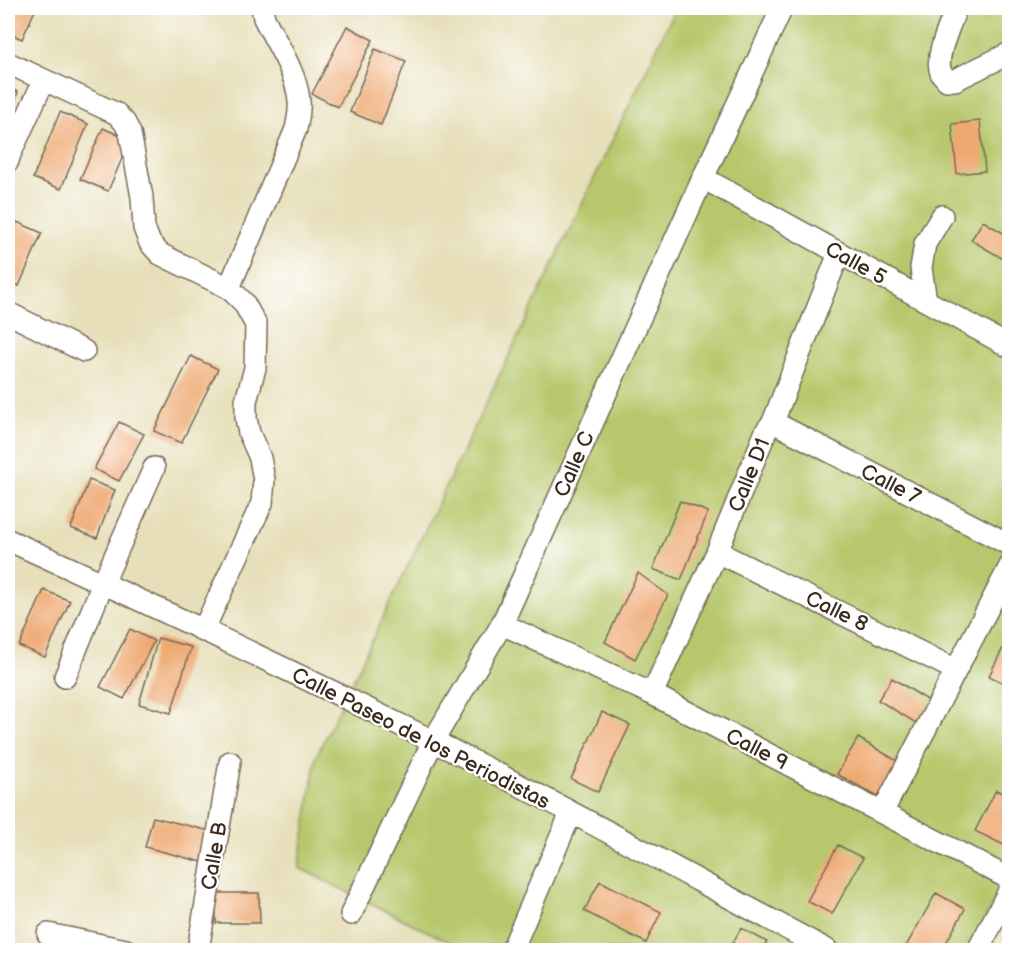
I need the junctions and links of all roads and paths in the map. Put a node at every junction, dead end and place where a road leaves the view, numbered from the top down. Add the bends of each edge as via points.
1 (262, 8) edge
2 (783, 8) edge
3 (956, 8) edge
4 (1010, 53) edge
5 (8, 63) edge
6 (44, 80) junction
7 (8, 161) edge
8 (703, 178) junction
9 (942, 216) dead end
10 (839, 253) junction
11 (229, 288) junction
12 (926, 301) junction
13 (8, 313) edge
14 (1010, 347) edge
15 (84, 351) dead end
16 (773, 422) junction
17 (153, 468) dead end
18 (8, 540) edge
19 (1010, 545) edge
20 (717, 552) junction
21 (1010, 566) edge
22 (103, 583) junction
23 (502, 624) junction
24 (203, 631) junction
25 (956, 670) junction
26 (65, 677) dead end
27 (652, 694) junction
28 (433, 741) junction
29 (230, 762) dead end
30 (571, 813) junction
31 (882, 813) junction
32 (1010, 879) edge
33 (1010, 889) edge
34 (351, 914) dead end
35 (48, 934) dead end
36 (126, 951) edge
37 (198, 951) edge
38 (512, 951) edge
39 (827, 951) edge
40 (978, 951) edge

1 - 11 street via 293,76 299,116
2 - 8 street, Calle C
3 - 4 street via 940,54 941,73 947,80 955,80
5 - 6 street
6 - 7 street
6 - 11 street via 117,114 129,133 144,228 150,243 160,254
8 - 10 street, Calle 5
8 - 23 street, Calle C
9 - 12 street via 926,244 921,268
10 - 12 street, Calle 5
10 - 16 street, Calle D1
11 - 24 street via 244,303 256,325 255,368 246,417 260,458 264,492
12 - 14 street, Calle 5
13 - 15 street
16 - 19 street, Calle 7
16 - 20 street, Calle D1 via 766,430
17 - 22 street
18 - 22 street, Calle Paseo de los Periodistas
20 - 25 street, Calle 8
20 - 27 street, Calle D1
21 - 25 street
22 - 24 street, Calle Paseo de los Periodistas
22 - 26 street
23 - 27 street, Calle 9
23 - 28 street, Calle C
24 - 28 street, Calle Paseo de los Periodistas
25 - 31 street
27 - 31 street, Calle 9
28 - 30 street, Calle Paseo de los Periodistas
28 - 34 street, Calle C
29 - 37 street, Calle B
30 - 38 street
30 - 39 street, Calle Paseo de los Periodistas
31 - 32 street, Calle 9
33 - 40 street
35 - 36 street

